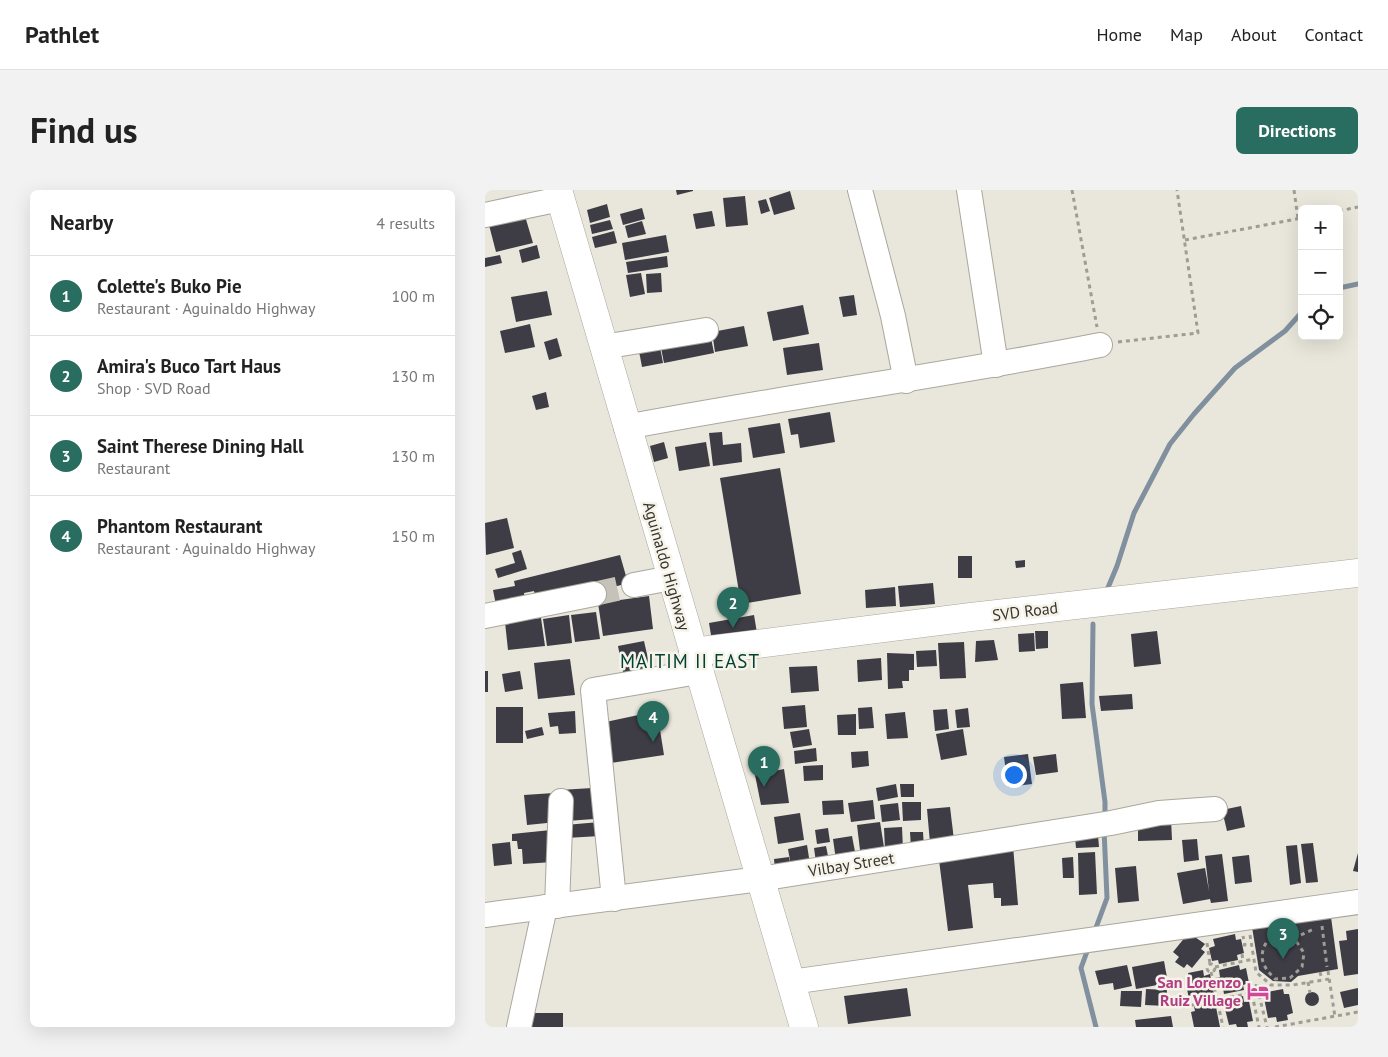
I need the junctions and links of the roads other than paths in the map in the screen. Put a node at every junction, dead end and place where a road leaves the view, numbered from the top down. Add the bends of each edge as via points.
1 (861, 190) edge
2 (969, 190) edge
3 (559, 195) edge
4 (485, 215) edge
5 (706, 330) dead end
6 (1100, 345) road end
7 (603, 347) junction
8 (996, 366) junction
9 (906, 381) junction
10 (627, 427) junction
11 (1358, 573) edge
12 (671, 578) junction
13 (634, 585) tunnel mouth
14 (594, 594) tunnel mouth
15 (485, 616) edge
16 (696, 662) junction
17 (561, 801) dead end
18 (1215, 809) dead end
19 (760, 879) junction
20 (614, 899) junction
21 (1358, 902) edge
22 (551, 906) junction
23 (485, 915) edge
24 (791, 982) junction
25 (519, 1027) edge
26 (804, 1027) edge

1 - 9 street
2 - 8 street
3 - 4 street
3 - 7 main road, Aguinaldo Highway
5 - 7 street
6 - 8 street
7 - 10 main road, Aguinaldo Highway
8 - 9 street
9 - 10 street
10 - 12 main road, Aguinaldo Highway
11 - 16 main road, SVD Road via 971,617
12 - 13 street
12 - 16 main road, Aguinaldo Highway
14 - 15 street
16 - 19 main road, Aguinaldo Highway
16 - 20 street via 593,690
17 - 22 street via 561,862
18 - 19 street, Vilbay Street via 1159,813 1102,825
19 - 20 street, Vilbay Street
19 - 24 main road, Aguinaldo Highway
20 - 22 street, Vilbay Street
21 - 24 street
22 - 23 street, Vilbay Street
22 - 25 street
24 - 26 main road, Aguinaldo Highway

